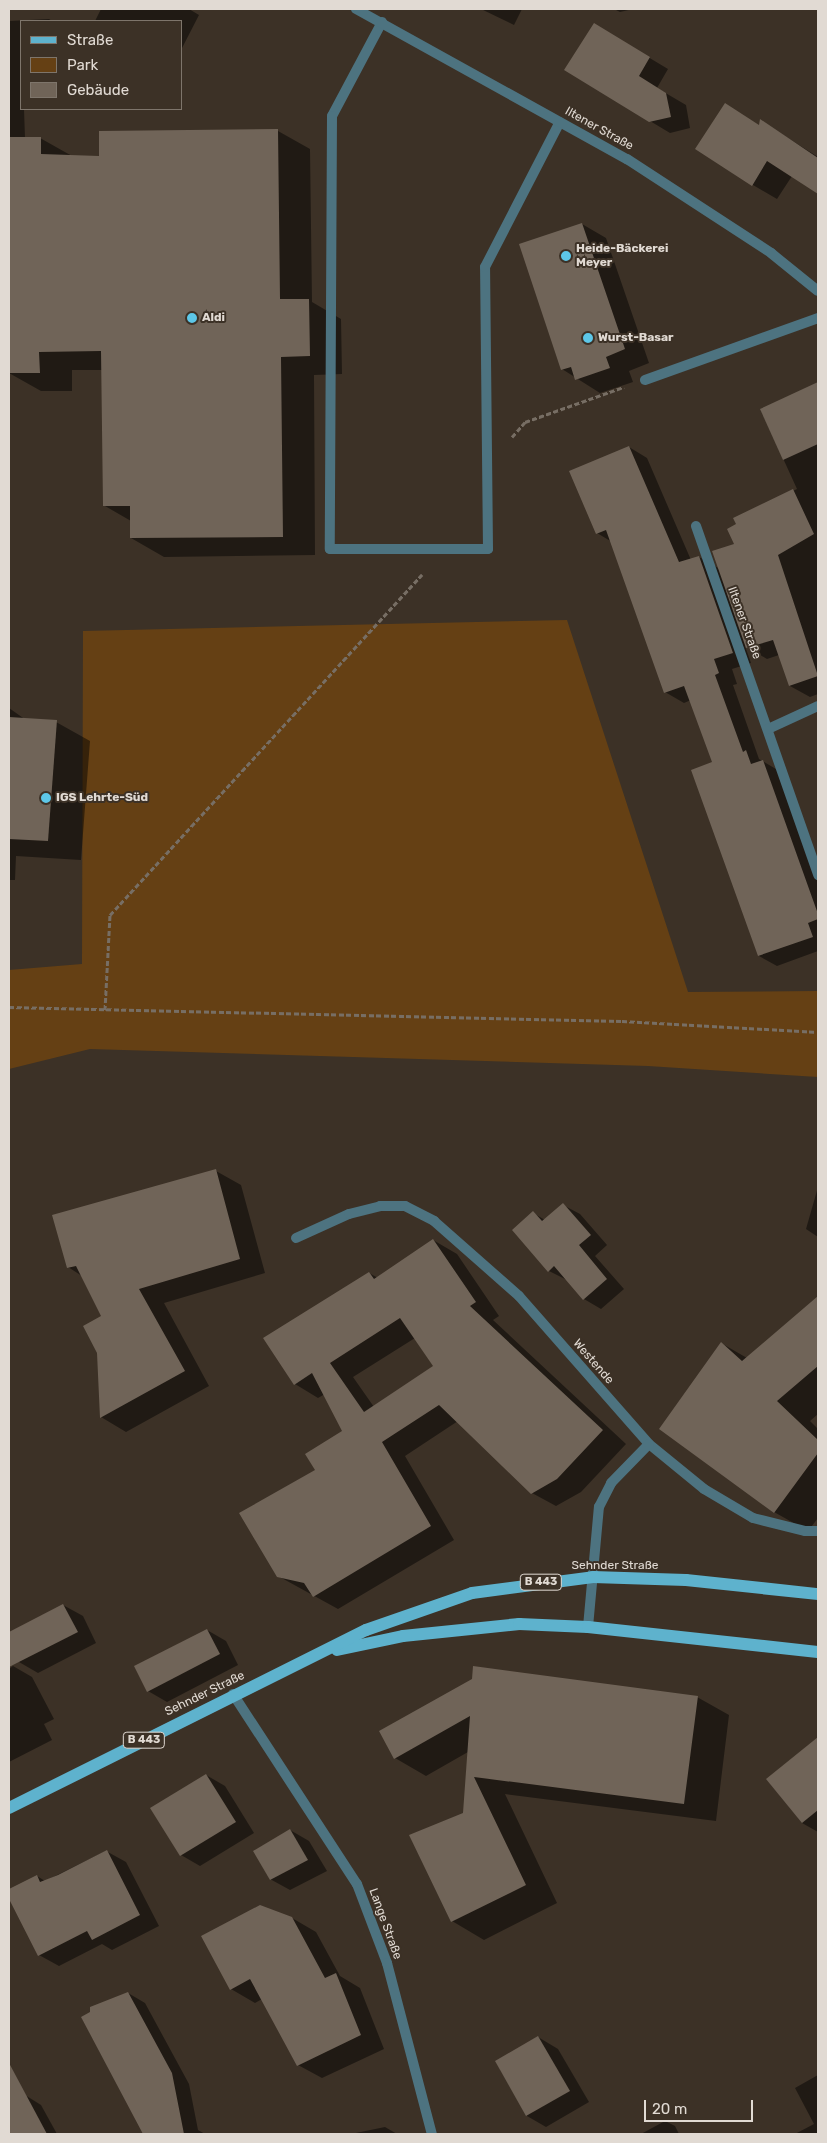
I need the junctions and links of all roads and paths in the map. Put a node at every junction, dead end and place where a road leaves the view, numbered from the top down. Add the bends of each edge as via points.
1 (356, 9) edge
2 (382, 22) junction
3 (560, 122) junction
4 (818, 291) edge
5 (818, 318) edge
6 (645, 380) joint
7 (505, 444) dead end
8 (696, 526) dead end
9 (426, 570) dead end
10 (818, 706) edge
11 (768, 729) junction
12 (818, 875) edge
13 (9, 1008) edge
14 (105, 1010) junction
15 (818, 1032) edge
16 (296, 1238) dead end
17 (649, 1444) junction
18 (818, 1531) edge
19 (593, 1577) junction
20 (818, 1594) edge
21 (588, 1628) junction
22 (818, 1652) edge
23 (279, 1673) junction
24 (233, 1694) junction
25 (9, 1808) edge
26 (432, 2134) edge

1 - 2 street, Iltener Straße
2 - 3 street, Iltener Straße
2 - 3 street via 332,116 330,549 488,548 485,267
3 - 4 street, Iltener Straße via 627,159 763,248
5 - 6 street
6 - 7 path via 525,422
8 - 11 street, Iltener Straße
9 - 14 path via 110,915
10 - 11 street
11 - 12 street, Iltener Straße
13 - 14 path
14 - 15 path via 622,1021
16 - 17 street, Westende via 349,1214 380,1206 406,1206 434,1221 519,1296
17 - 18 street, Westende via 704,1489 753,1518 779,1526
17 - 19 street via 611,1483 600,1507
19 - 20 main road, Sehnder Straße / B 443 via 686,1580
19 - 21 street
19 - 23 main road, Sehnder Straße / B 443 via 472,1593 366,1630
21 - 22 main road, Sehnder Straße / B 443
21 - 23 main road, Sehnder Straße / B 443 via 520,1624 403,1636 327,1653
23 - 24 main road, Sehnder Straße / B 443
24 - 25 main road, Sehnder Straße / B 443
24 - 26 street, Lange Straße via 357,1884 387,1963

